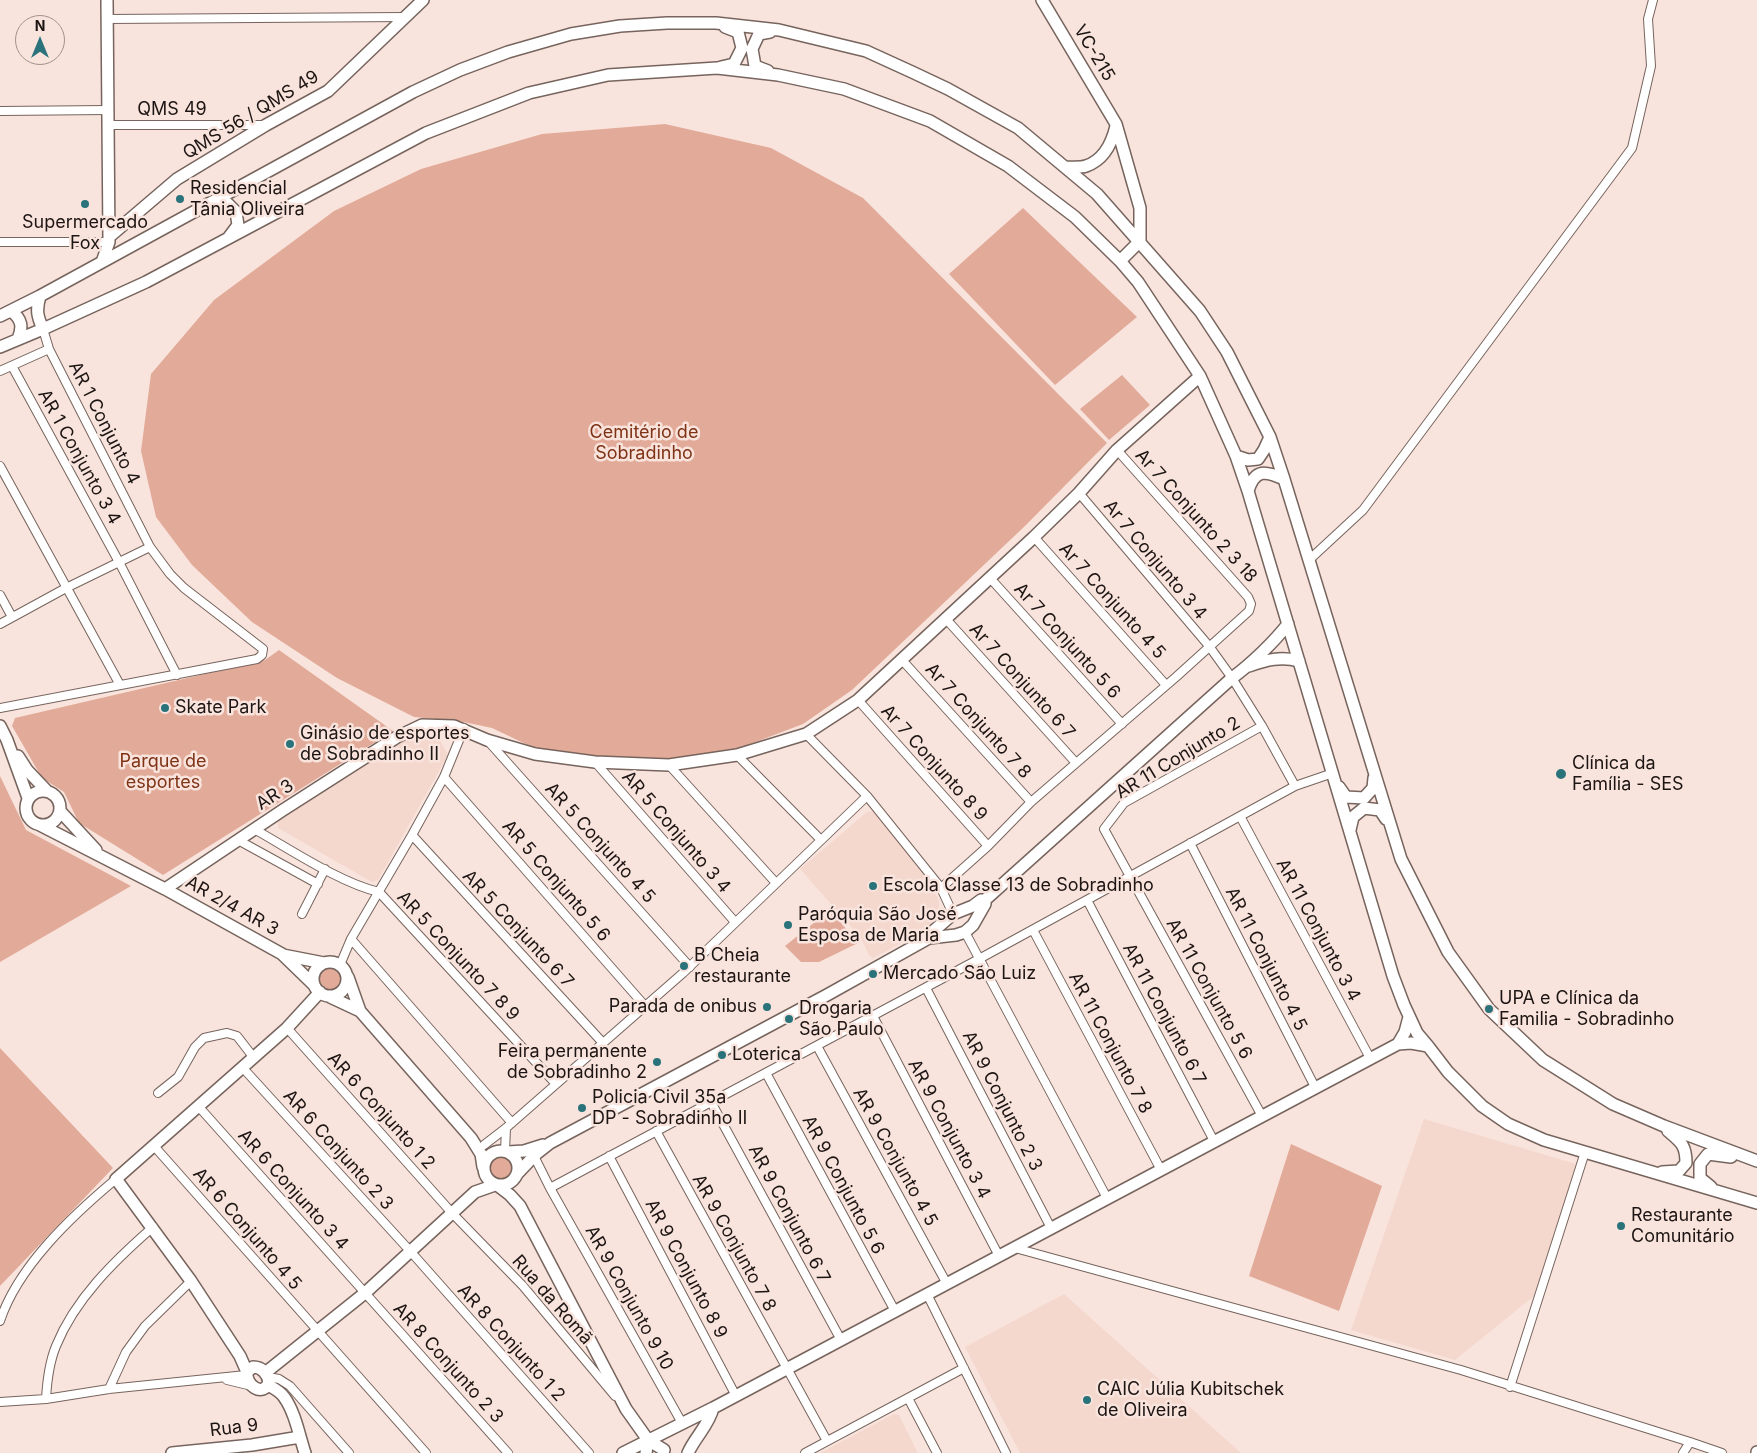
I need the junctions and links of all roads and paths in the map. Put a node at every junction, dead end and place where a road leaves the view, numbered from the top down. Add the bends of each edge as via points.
1 (107, 0) edge
2 (423, 0) edge
3 (1042, 0) edge
4 (1653, 0) edge
5 (406, 17) junction
6 (107, 19) junction
7 (716, 23) junction
8 (779, 30) junction
9 (717, 68) junction
10 (778, 76) junction
11 (108, 110) junction
12 (0, 111) edge
13 (266, 124) junction
14 (1116, 124) junction
15 (108, 125) junction
16 (1065, 167) junction
17 (207, 205) junction
18 (109, 239) junction
19 (226, 240) junction
20 (1140, 241) junction
21 (0, 242) edge
22 (130, 246) junction
23 (1120, 261) junction
24 (102, 262) junction
25 (40, 296) junction
26 (5, 314) edge
27 (43, 329) junction
28 (18, 339) junction
29 (0, 347) edge
30 (49, 349) junction
31 (12, 366) junction
32 (0, 371) edge
33 (1200, 376) junction
34 (1270, 437) junction
35 (1117, 450) junction
36 (1236, 456) junction
37 (0, 466) edge
38 (1284, 479) junction
39 (1248, 491) junction
40 (1079, 493) junction
41 (1034, 538) junction
42 (150, 547) junction
43 (1309, 560) junction
44 (119, 562) junction
45 (990, 578) junction
46 (66, 588) junction
47 (0, 595) edge
48 (12, 617) junction
49 (946, 619) junction
50 (0, 624) edge
51 (1288, 624) junction
52 (1209, 646) junction
53 (902, 660) junction
54 (1299, 661) junction
55 (1247, 667) junction
56 (177, 675) junction
57 (1232, 678) junction
58 (120, 685) junction
59 (1166, 685) junction
60 (858, 700) junction
61 (0, 708) edge
62 (1122, 724) junction
63 (0, 726) edge
64 (1262, 726) junction
65 (464, 728) junction
66 (806, 734) junction
67 (7, 740) junction
68 (487, 740) junction
69 (737, 755) junction
70 (595, 762) junction
71 (1076, 763) junction
72 (668, 766) junction
73 (1374, 773) junction
74 (444, 777) junction
75 (1334, 778) junction
76 (1295, 786) junction
77 (46, 790) junction
78 (867, 796) junction
79 (28, 798) junction
80 (1031, 802) junction
81 (60, 811) junction
82 (1240, 816) junction
83 (1390, 824) junction
84 (40, 825) junction
85 (254, 829) junction
86 (1350, 832) junction
87 (412, 835) junction
88 (238, 840) junction
89 (821, 840) junction
90 (1190, 843) junction
91 (988, 846) junction
92 (102, 856) junction
93 (326, 869) junction
94 (1130, 876) junction
95 (318, 884) junction
96 (776, 884) junction
97 (941, 888) junction
98 (165, 889) junction
99 (379, 892) junction
100 (986, 900) junction
101 (1087, 900) junction
102 (302, 914) dead end
103 (953, 915) junction
104 (735, 922) junction
105 (1033, 930) junction
106 (964, 931) junction
107 (929, 938) junction
108 (351, 939) junction
109 (282, 954) junction
110 (980, 959) junction
111 (324, 963) junction
112 (340, 965) junction
113 (690, 967) junction
114 (348, 977) junction
115 (926, 988) junction
116 (320, 991) junction
117 (646, 1006) junction
118 (360, 1011) junction
119 (873, 1016) junction
120 (1409, 1017) junction
121 (287, 1028) junction
122 (603, 1043) junction
123 (1398, 1044) junction
124 (817, 1046) junction
125 (1428, 1046) junction
126 (254, 1058) junction
127 (1370, 1058) junction
128 (242, 1067) junction
129 (766, 1073) junction
130 (556, 1084) junction
131 (1315, 1087) junction
132 (158, 1094) dead end
133 (711, 1102) junction
134 (198, 1107) junction
135 (1262, 1116) junction
136 (509, 1126) junction
137 (1664, 1126) junction
138 (656, 1131) junction
139 (472, 1138) junction
140 (1214, 1141) junction
141 (550, 1143) junction
142 (484, 1145) junction
143 (154, 1146) junction
144 (503, 1151) junction
145 (1585, 1152) junction
146 (534, 1156) junction
147 (609, 1156) junction
148 (1757, 1163) edge
149 (483, 1168) junction
150 (1160, 1170) junction
151 (1656, 1173) junction
152 (517, 1174) junction
153 (116, 1179) junction
154 (496, 1185) junction
155 (550, 1188) junction
156 (477, 1191) junction
157 (1716, 1191) junction
158 (1107, 1198) junction
159 (1757, 1203) edge
160 (520, 1206) junction
161 (452, 1213) junction
162 (153, 1228) junction
163 (1051, 1228) junction
164 (1014, 1248) junction
165 (411, 1252) junction
166 (999, 1256) junction
167 (191, 1281) junction
168 (947, 1284) junction
169 (365, 1293) junction
170 (927, 1294) junction
171 (895, 1311) junction
172 (0, 1321) edge
173 (318, 1332) junction
174 (840, 1340) junction
175 (964, 1368) junction
176 (786, 1369) junction
177 (258, 1375) junction
178 (220, 1379) junction
179 (252, 1386) joint
180 (1510, 1387) junction
181 (109, 1389) junction
182 (736, 1396) junction
183 (908, 1398) junction
184 (46, 1399) junction
185 (0, 1402) edge
186 (713, 1408) junction
187 (626, 1409) junction
188 (682, 1423) junction
189 (300, 1437) junction
190 (648, 1440) junction
191 (827, 1441) junction
192 (1690, 1442) junction
193 (253, 1449) edge
194 (664, 1452) edge
195 (180, 1453) edge
196 (305, 1453) edge
197 (349, 1453) edge
198 (426, 1453) edge
199 (508, 1453) edge
200 (588, 1453) edge
201 (623, 1453) edge
202 (646, 1453) edge
203 (688, 1453) edge
204 (805, 1453) edge
205 (937, 1453) edge
206 (1006, 1453) edge
207 (1682, 1453) edge
208 (1722, 1453) edge

1 - 6 street
2 - 5 street, QMS 56 / QMS 49
3 - 14 street, VC-215 / VC-215
4 - 43 street via 1648,20 1651,66 1632,148 1364,510
5 - 6 street
5 - 13 street, QMS 56 / QMS 49 via 328,91
6 - 11 street
7 - 8 street
7 - 9 street via 738,32 742,48 734,64
7 - 17 street via 620,26 571,34 508,52 413,92
8 - 10 street via 759,34 752,49 756,66
8 - 16 street via 866,51 919,75 1018,128
9 - 10 street
9 - 19 street via 608,75 529,93 426,133
10 - 23 street via 844,89 930,121 1008,166 1075,218
11 - 12 street
11 - 15 street
13 - 15 street, QMS 49
13 - 18 street, QMS 56 / QMS 49 via 177,179
14 - 16 street via 1111,143 1101,158 1085,166
14 - 20 street, VC-215 via 1140,208
15 - 18 street
16 - 20 street via 1098,194
17 - 19 street via 228,203 236,212 238,225
17 - 22 street
18 - 21 street
18 - 22 street
18 - 24 street
19 - 27 street via 146,282
20 - 23 street
20 - 34 street via 1205,319 1227,352
22 - 24 street
23 - 33 street via 1138,282
24 - 25 street
25 - 26 street
25 - 27 street via 36,308
26 - 28 street via 20,319 22,329
27 - 28 street
27 - 30 street
28 - 29 street
30 - 31 street, AR 1 Conjunto 4
30 - 42 street, AR 1 Conjunto 4
31 - 32 street, AR 1 Conjunto 4
31 - 44 street, AR 1 Conjunto 3 4
33 - 35 street
33 - 36 street
34 - 36 street via 1258,459
34 - 38 street
35 - 40 street
35 - 52 street, Ar 7 Conjunto 2 3 18 via 1248,597 1249,610
36 - 39 street
37 - 46 street
38 - 39 street via 1271,473 1260,473 1252,479
38 - 43 street
39 - 51 street
40 - 41 street
40 - 52 street, Ar 7 Conjunto 3 4
41 - 45 street
41 - 59 street, Ar 7 Conjunto 4 5
42 - 44 street
42 - 56 street, AR 1 Conjunto 4 via 184,588 264,649 257,659
43 - 73 street
44 - 46 street
44 - 56 street, AR 1 Conjunto 3 4
45 - 49 street
45 - 62 street, Ar 7 Conjunto 5 6
46 - 48 street
46 - 58 street
47 - 48 street
48 - 50 street
49 - 53 street
49 - 71 street, Ar 7 Conjunto 6 7
51 - 54 street
51 - 55 street
52 - 57 street, Ar 7 Conjunto 3 4
52 - 59 street
53 - 60 street
53 - 80 street, Ar 7 Conjunto 7 8
54 - 55 street via 1277,658
54 - 75 street
55 - 57 street
56 - 58 street
57 - 64 street, Ar 7 Conjunto 3 4
57 - 100 street
58 - 61 street
59 - 62 street
60 - 66 street
60 - 91 street, Ar 7 Conjunto 8 9
62 - 71 street
63 - 67 street
64 - 76 street, AR 11 Conjunto 2
64 - 94 street, AR 11 Conjunto 2 via 1124,803 1104,829
65 - 68 street
65 - 74 street
65 - 85 street, AR 3 via 422,725
66 - 69 street
66 - 78 street
67 - 77 street via 27,770
67 - 79 street
68 - 70 street via 535,754
68 - 113 street, AR 5 Conjunto 4 5
69 - 72 street
69 - 89 street
70 - 72 street
70 - 104 street, AR 5 Conjunto 3 4
71 - 80 street
72 - 96 street
73 - 75 street via 1373,788 1364,798 1346,797
73 - 83 street
74 - 87 street
74 - 117 street, AR 5 Conjunto 5 6
75 - 76 street
75 - 86 street
76 - 82 street
77 - 79 street via 39,790
77 - 81 street via 55,794 60,802
78 - 89 street
78 - 97 street
79 - 84 street via 25,806 27,815
80 - 91 street
81 - 84 street via 49,824
81 - 92 street
82 - 90 street
82 - 127 street, AR 11 Conjunto 3 4
83 - 86 street via 1380,810 1364,808 1353,817
83 - 137 street via 1402,859 1448,952 1489,1009 1543,1060 1613,1104
84 - 92 street, AR 2/4 AR 3
85 - 88 street, AR 3
85 - 93 street
86 - 120 street via 1393,976
87 - 99 street
87 - 122 street, AR 5 Conjunto 6 7
88 - 95 street
88 - 98 street, AR 3
89 - 96 street
90 - 94 street
90 - 131 street, AR 11 Conjunto 4 5
91 - 97 street
92 - 98 street, AR 2/4 AR 3
93 - 95 street
93 - 99 street
94 - 101 street
94 - 135 street, AR 11 Conjunto 5 6
95 - 102 street
96 - 104 street
97 - 103 street
98 - 109 street, AR 2/4 AR 3
99 - 108 street
99 - 130 street, AR 5 Conjunto 7 8 9
100 - 103 street
100 - 106 street
101 - 105 street
101 - 140 street, AR 11 Conjunto 6 7
103 - 106 street via 950,930
103 - 106 street via 968,916
103 - 107 street
104 - 113 street
105 - 110 street
105 - 150 street, AR 11 Conjunto 7 8
106 - 107 street
106 - 110 street
107 - 141 street
108 - 112 street
108 - 136 street
109 - 111 street
109 - 116 street
110 - 115 street
110 - 158 street
111 - 112 street
111 - 116 street via 316,970 313,980
112 - 114 street
113 - 117 street
114 - 116 street via 344,989 334,996
114 - 118 street
115 - 119 street
115 - 163 street, AR 9 Conjunto 2 3
116 - 118 street
116 - 121 street
117 - 122 street
118 - 139 street
119 - 124 street
119 - 166 street, AR 9 Conjunto 3 4
120 - 123 street
120 - 125 street
121 - 126 street
121 - 161 street, AR 6 Conjunto 1 2
122 - 130 street
123 - 125 street
123 - 127 street
124 - 129 street
124 - 168 street, AR 9 Conjunto 4 5
125 - 145 street via 1448,1072 1482,1106 1508,1124 1544,1140
126 - 128 street
126 - 132 street via 237,1036 227,1033 204,1038 195,1046 178,1078
127 - 131 street
128 - 134 street
128 - 165 street, AR 6 Conjunto 2 3
129 - 133 street
129 - 171 street, AR 9 Conjunto 5 6
130 - 136 street
131 - 135 street
133 - 138 street
133 - 174 street, AR 9 Conjunto 6 7
134 - 143 street
134 - 169 street, AR 6 Conjunto 3 4
135 - 140 street
136 - 142 street
136 - 144 street
137 - 148 street
137 - 151 street via 1686,1150 1686,1163 1679,1171
138 - 147 street
138 - 176 street, AR 9 Conjunto 7 8
139 - 142 street
139 - 149 street via 481,1154
140 - 150 street
141 - 144 street via 524,1151
141 - 146 street
142 - 144 street
143 - 153 street
143 - 173 street, AR 6 Conjunto 4 5
144 - 149 street via 487,1157
144 - 152 street via 512,1154 518,1163
145 - 151 street
145 - 180 street
146 - 152 street
146 - 155 street, AR 9 Conjunto 9 10
147 - 155 street
147 - 182 street, AR 9 Conjunto 8 9
148 - 157 street via 1708,1154 1700,1164 1700,1178
149 - 154 street via 485,1176
149 - 156 street
150 - 158 street
151 - 157 street
152 - 154 street via 507,1185
152 - 160 street
153 - 162 street
153 - 172 street via 80,1209 44,1250 14,1287
154 - 156 street
154 - 160 street
155 - 188 street, AR 9 Conjunto 9 10
156 - 161 street
157 - 159 street
158 - 163 street
160 - 187 street
161 - 165 street
161 - 187 street, Rua da Romã via 523,1286
162 - 167 street
162 - 184 street via 128,1249 89,1291 68,1320 55,1347
163 - 164 street
164 - 166 street
164 - 180 street via 1461,1370
165 - 169 street
165 - 200 street, AR 8 Conjunto 1 2
166 - 168 street
167 - 177 street via 240,1356
167 - 181 street via 145,1326 126,1352
168 - 170 street
169 - 173 street
169 - 199 street, AR 8 Conjunto 2 3
170 - 171 street
170 - 175 street
171 - 174 street
173 - 177 street
173 - 198 street, AR 6 Conjunto 4 5
174 - 176 street
175 - 183 street
175 - 206 street
176 - 182 street
176 - 191 street, AR 9 Conjunto 7 8
177 - 178 street
177 - 179 street via 247,1380
177 - 189 street via 284,1397
177 - 197 street via 279,1379 290,1386
178 - 179 street
178 - 181 street
180 - 192 street
181 - 184 street
182 - 186 street
183 - 191 street
183 - 205 street
184 - 185 street
186 - 188 street
186 - 203 street
187 - 190 street
188 - 190 street
189 - 193 street, Rua 9
189 - 196 street
190 - 194 street
190 - 201 street
190 - 202 street
191 - 204 street
192 - 207 street
192 - 208 street
193 - 195 street, Rua 9

